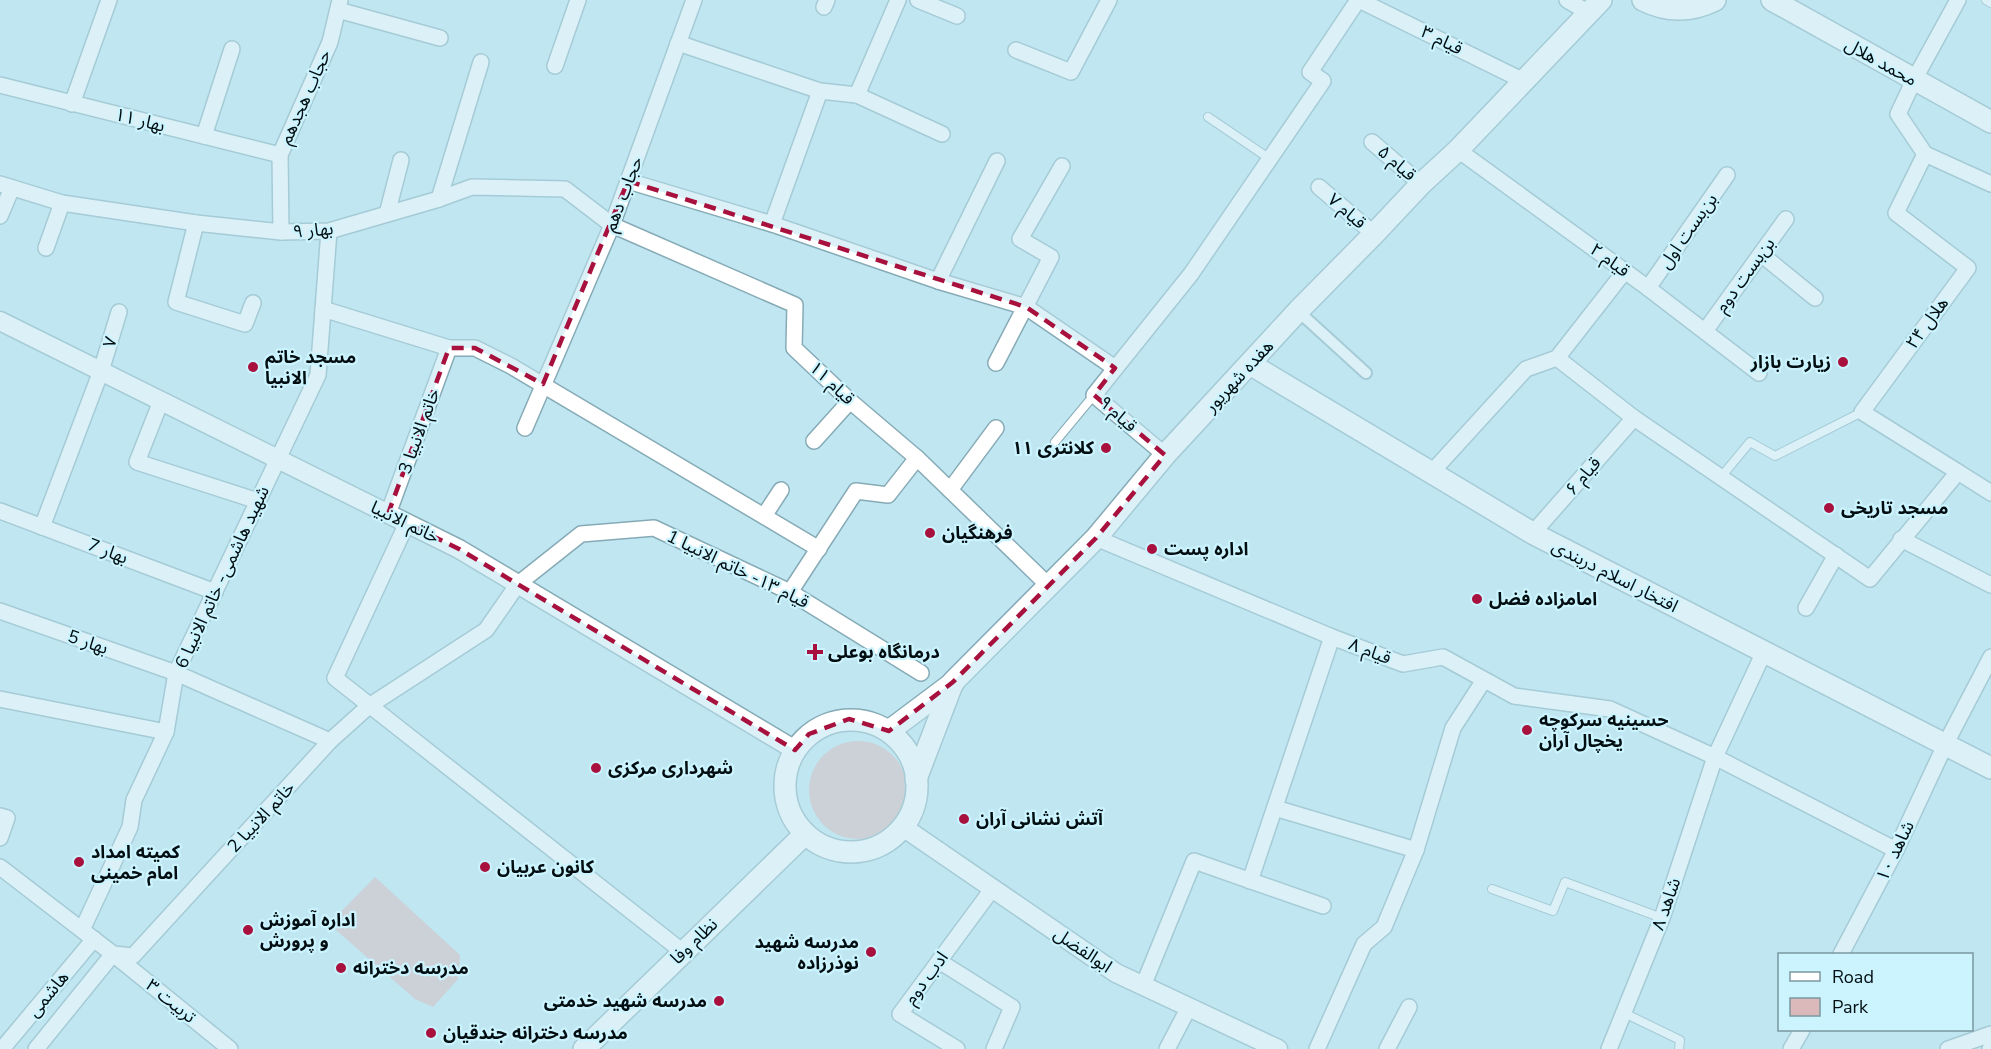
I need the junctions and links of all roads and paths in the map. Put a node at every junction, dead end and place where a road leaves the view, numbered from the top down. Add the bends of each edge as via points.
1 (109, 0) edge
2 (578, 0) edge
3 (694, 0) edge
4 (898, 0) edge
5 (918, 0) edge
6 (1109, 0) edge
7 (1358, 0) edge
8 (1567, 0) edge
9 (1643, 0) edge
10 (1715, 0) edge
11 (1772, 0) edge
12 (1958, 0) edge
13 (1986, 0) edge
14 (1991, 3) edge
15 (339, 5) edge
16 (1595, 6) edge
17 (957, 16) dead end
18 (440, 39) dead end
19 (678, 43) junction
20 (232, 49) dead end
21 (1016, 50) dead end
22 (480, 62) dead end
23 (555, 66) dead end
24 (1914, 80) junction
25 (1524, 81) junction
26 (0, 85) edge
27 (820, 91) junction
28 (857, 95) junction
29 (72, 104) junction
30 (1208, 117) dead end
31 (1991, 122) edge
32 (942, 134) dead end
33 (204, 136) junction
34 (1372, 142) dead end
35 (1458, 150) junction
36 (1925, 154) junction
37 (280, 155) junction
38 (1270, 159) junction
39 (401, 160) dead end
40 (997, 161) dead end
41 (1062, 166) dead end
42 (1727, 175) dead end
43 (628, 181) junction
44 (1421, 184) junction
45 (1991, 184) edge
46 (6, 186) edge
47 (1319, 187) dead end
48 (439, 199) junction
49 (62, 203) junction
50 (387, 214) junction
51 (0, 216) edge
52 (1786, 219) dead end
53 (196, 223) junction
54 (771, 224) junction
55 (612, 225) junction
56 (329, 231) junction
57 (281, 232) junction
58 (1374, 234) junction
59 (46, 248) dead end
60 (1761, 254) junction
61 (1625, 271) junction
62 (938, 281) junction
63 (1648, 288) junction
64 (1815, 298) dead end
65 (253, 303) dead end
66 (1026, 307) junction
67 (323, 309) junction
68 (1298, 311) junction
69 (119, 312) dead end
70 (0, 321) edge
71 (1705, 331) junction
72 (449, 348) junction
73 (1557, 358) junction
74 (996, 363) dead end
75 (1250, 364) junction
76 (1115, 368) junction
77 (101, 371) junction
78 (1366, 373) dead end
79 (1759, 373) dead end
80 (543, 384) junction
81 (1094, 395) junction
82 (850, 400) junction
83 (161, 401) junction
84 (1862, 412) junction
85 (1634, 418) junction
86 (525, 428) dead end
87 (996, 428) dead end
88 (814, 441) dead end
89 (1055, 442) dead end
90 (1165, 455) junction
91 (917, 458) junction
92 (278, 459) junction
93 (1958, 472) junction
94 (1431, 473) junction
95 (1720, 477) junction
96 (781, 490) dead end
97 (950, 490) junction
98 (1991, 493) edge
99 (258, 501) junction
100 (0, 511) edge
101 (388, 514) junction
102 (764, 516) junction
103 (407, 523) junction
104 (42, 527) junction
105 (1534, 534) junction
106 (1096, 538) junction
107 (1901, 539) junction
108 (819, 549) junction
109 (1836, 555) junction
110 (518, 584) junction
111 (1048, 585) junction
112 (1991, 585) edge
113 (215, 592) junction
114 (790, 592) junction
115 (1806, 608) dead end
116 (0, 611) edge
117 (1332, 637) junction
118 (1764, 652) junction
119 (1991, 657) edge
120 (177, 673) junction
121 (921, 673) dead end
122 (1484, 680) junction
123 (953, 682) junction
124 (0, 699) edge
125 (369, 706) junction
126 (889, 731) junction
127 (166, 732) junction
128 (330, 741) junction
129 (1945, 745) junction
130 (795, 750) junction
131 (1715, 757) junction
132 (1991, 768) edge
133 (916, 779) junction
134 (1275, 808) junction
135 (0, 816) edge
136 (903, 826) junction
137 (805, 834) junction
138 (0, 838) edge
139 (1416, 850) junction
140 (1896, 850) junction
141 (0, 867) edge
142 (1250, 881) junction
143 (993, 888) junction
144 (1492, 889) dead end
145 (1323, 906) dead end
146 (1662, 918) junction
147 (88, 934) junction
148 (683, 952) junction
149 (1842, 953) edge
150 (113, 954) junction
151 (939, 961) junction
152 (1143, 986) junction
153 (1189, 1007) junction
154 (1409, 1007) dead end
155 (1624, 1013) junction
156 (1801, 1031) edge
157 (1991, 1034) edge
158 (3, 1049) edge
159 (36, 1049) edge
160 (230, 1049) edge
161 (584, 1049) edge
162 (957, 1049) edge
163 (994, 1049) edge
164 (1167, 1049) edge
165 (1278, 1049) edge
166 (1317, 1049) edge
167 (1387, 1049) edge
168 (1609, 1049) edge
169 (1679, 1049) edge
170 (1791, 1049) edge
171 (1948, 1049) edge

1 - 29 street
2 - 23 street
3 - 19 street, حجاب دهم
4 - 28 street
5 - 17 street
6 - 21 street via 1071,72
7 - 25 street, قیام ۳
7 - 38 street, قیام ۹ via 1310,72 1323,81
8 - 16 street
9 - 10 main road via 1656,7 1679,10
11 - 24 main road, محمد هلال
12 - 24 street
13 - 14 lane
15 - 18 street
15 - 37 street, حجاب هجدهم via 330,42
16 - 25 main road, هفده شهریور
19 - 27 street
19 - 43 street, حجاب دهم
20 - 33 street
22 - 48 street
24 - 31 main road, محمد هلال
24 - 36 street via 1898,114
25 - 35 main road, هفده شهریور
26 - 29 street, بهار ۱۱
27 - 28 street
27 - 54 street
28 - 32 street
29 - 33 street, بهار ۱۱
30 - 38 lane
33 - 37 street, بهار ۱۱
34 - 44 street, قیام ۵
35 - 44 main road, هفده شهریور
35 - 61 street, قیام ۲
36 - 45 street
36 - 84 street, هلال ۲۴ via 1896,213 1968,268
37 - 57 street, حجاب هجدهم
38 - 76 street, قیام ۹ via 1191,274
39 - 50 street
40 - 62 street
41 - 66 street via 1020,239 1051,256
42 - 63 street, بن‌بست اول
43 - 54 street
43 - 55 street, حجاب دهم
44 - 58 main road, هفده شهریور
46 - 49 street, بهار ۹
46 - 51 street
47 - 58 street, قیام ۷
48 - 50 street, بهار ۹
48 - 55 street, بهار ۹ via 472,187 565,189
49 - 53 street, بهار ۹
49 - 59 street
50 - 56 street, بهار ۹
52 - 60 street, بن‌بست دوم
53 - 57 street, بهار ۹
53 - 65 street via 176,302 245,324
54 - 62 street
55 - 80 street, حجاب دهم
55 - 82 street, قیام ۱۱ via 795,305 794,348
56 - 57 street, بهار ۹
56 - 67 street, شهید هاشمی- خاتم الانبیا 6
58 - 68 main road, هفده شهریور
60 - 64 street
60 - 71 street, بن‌بست دوم
61 - 63 street, قیام ۲
61 - 73 street
62 - 66 street
63 - 71 street, قیام ۲
66 - 74 street
66 - 76 street
67 - 72 street
67 - 92 street, شهید هاشمی- خاتم الانبیا 6 via 318,375
68 - 75 main road, هفده شهریور
68 - 78 street
69 - 77 street, ۷
70 - 77 street, خاتم الانبیا
71 - 79 street, قیام ۲
72 - 80 street via 475,348
72 - 101 street, خاتم الانبیا 3
73 - 85 street
73 - 94 street via 1526,369
75 - 90 main road, هفده شهریور
75 - 94 main road, افتخار اسلام دربندی
76 - 81 street, قیام ۹
77 - 83 street, خاتم الانبیا
77 - 104 street, ۷
80 - 86 street, حجاب دهم
80 - 102 street
81 - 89 lane
81 - 90 street, قیام ۹
82 - 88 street
82 - 91 street, قیام ۱۱
83 - 92 street, خاتم الانبیا
83 - 99 street via 137,462
84 - 93 street
84 - 95 lane via 1775,456 1750,442
85 - 95 street
85 - 105 street, قیام ۶
87 - 97 street
90 - 106 main road, هفده شهریور
91 - 97 street, قیام ۱۱
91 - 108 street via 888,495 856,490
92 - 99 street, شهید هاشمی- خاتم الانبیا 6
92 - 101 street, خاتم الانبیا
93 - 98 street
93 - 107 street
94 - 105 main road, افتخار اسلام دربندی
95 - 109 street
96 - 102 street
97 - 111 street, قیام ۱۱
99 - 113 street, شهید هاشمی- خاتم الانبیا 6
100 - 104 street, بهار 7
101 - 103 street, خاتم الانبیا
102 - 108 street
103 - 110 street, خاتم الانبیا
103 - 125 street via 335,678
104 - 113 street, بهار 7
105 - 118 main road, افتخار اسلام دربندی
106 - 111 main road, هفده شهریور
106 - 117 street, قیام ۸
107 - 109 street via 1870,579
107 - 112 street
108 - 114 street
109 - 115 street
110 - 114 street, قیام ۱۳- خاتم الانبیا 1 via 581,534 654,528
110 - 125 street, خاتم الانبیا 2 via 486,630
110 - 130 street, خاتم الانبیا
111 - 123 main road, هفده شهریور
113 - 120 street, شهید هاشمی- خاتم الانبیا 6
114 - 121 street, قیام ۱۳- خاتم الانبیا 1
116 - 120 street, بهار 5
117 - 122 street, قیام ۸ via 1403,664 1443,657
117 - 134 street
118 - 129 main road, افتخار اسلام دربندی
118 - 131 street, شاهد ۸
119 - 129 street, شاهد ۱۰
120 - 127 street, شهید هاشمی- خاتم الانبیا 6
120 - 128 street, بهار 5
122 - 131 street, قیام ۸ via 1514,696 1610,710
122 - 139 street via 1453,728
123 - 126 main road
123 - 133 main road, هفده شهریور
124 - 127 street
125 - 128 street, خاتم الانبیا 2
125 - 148 street
126 - 130 main road via 870,722 849,719 828,723 809,734
126 - 133 main road via 904,747 914,765
127 - 147 street, شهید هاشمی- خاتم الانبیا 6 via 134,800 130,827
128 - 150 street, خاتم الانبیا 2 via 133,956
129 - 132 main road, افتخار اسلام دربندی
129 - 140 street, شاهد ۱۰
130 - 137 main road via 786,771 785,794 791,816
131 - 140 street, قیام ۸
131 - 146 street, شاهد ۸
133 - 136 main road via 913,808
134 - 139 street
134 - 142 street
135 - 138 street via 7,818
136 - 137 main road via 886,841 866,850 844,852 823,846
136 - 143 street, ابوالفضل
137 - 148 main road, نظام وفا
139 - 166 street via 1384,927 1364,944
140 - 149 street, شاهد ۱۰
141 - 147 street
142 - 145 street
142 - 152 street via 1194,861
143 - 151 street, ادب دوم
143 - 152 street, ابوالفضل via 1116,973
144 - 146 lane via 1553,911 1565,882
146 - 155 street, شاهد ۸
147 - 150 street
147 - 158 street, هاشمی
148 - 161 main road, نظام وفا
150 - 159 street
150 - 160 street, تربیت ۳
151 - 162 street, ادب دوم via 900,1014
151 - 163 street via 1012,1007
152 - 153 street, ابوالفضل
153 - 164 street
153 - 165 street, ابوالفضل
154 - 167 street
155 - 168 street, شاهد ۸
155 - 169 lane via 1680,1041
156 - 170 street
157 - 171 street

